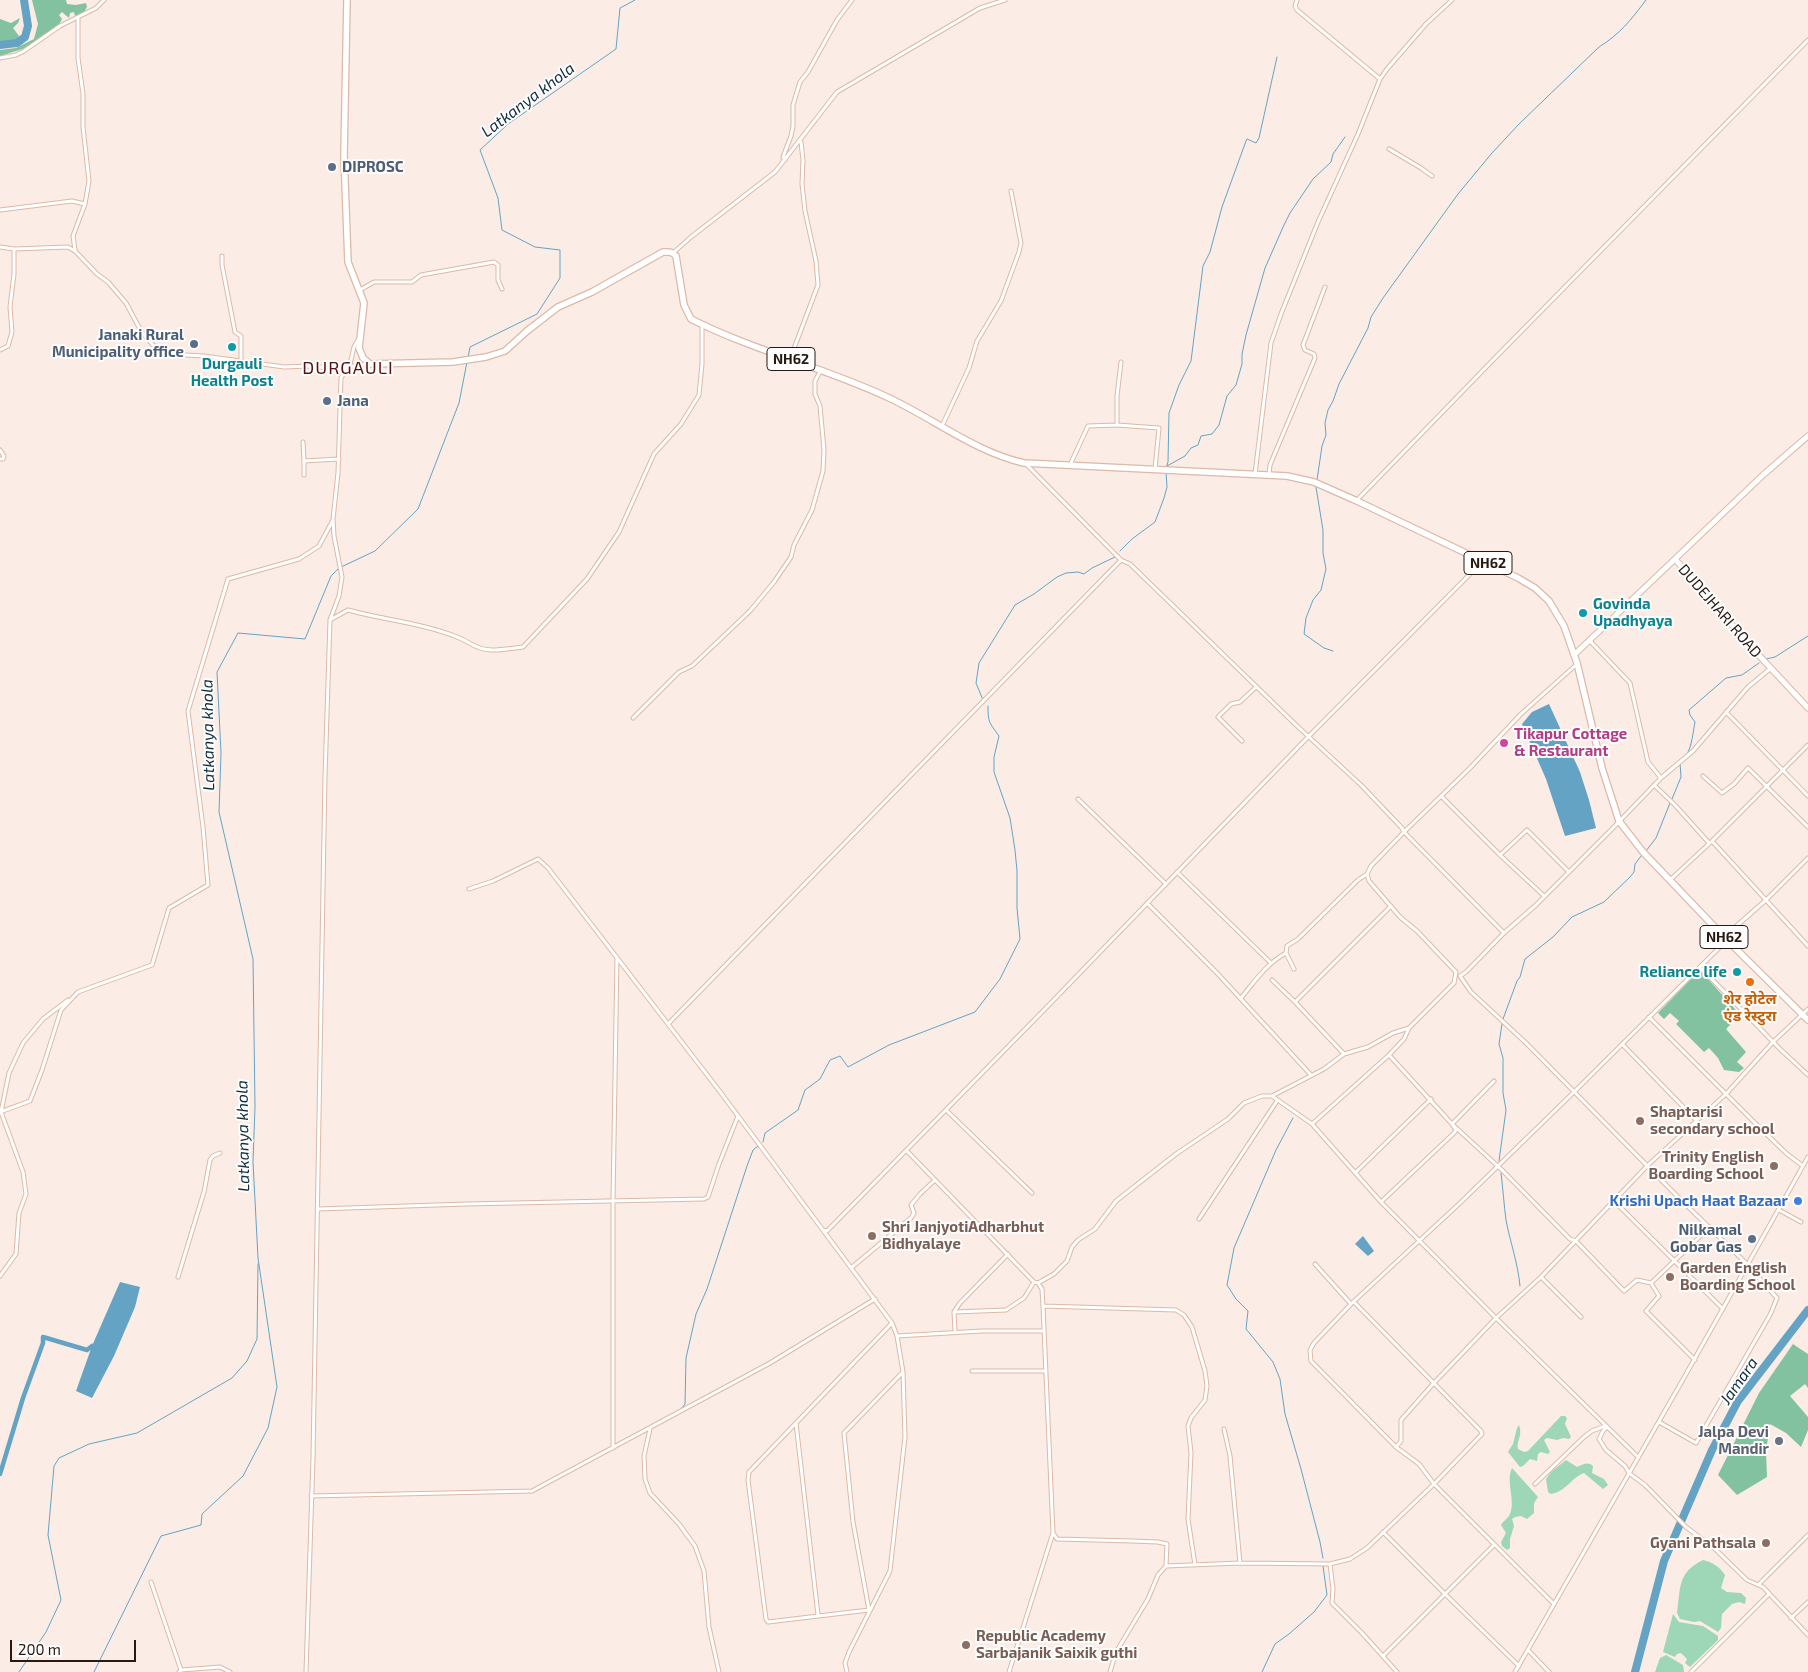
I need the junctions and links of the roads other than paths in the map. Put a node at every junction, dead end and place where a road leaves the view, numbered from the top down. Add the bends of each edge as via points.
1 (104, 0) edge
2 (347, 0) edge
3 (852, 0) edge
4 (1005, 0) edge
5 (1297, 0) edge
6 (1452, 0) edge
7 (78, 17) junction
8 (1808, 40) edge
9 (0, 58) edge
10 (1380, 79) junction
11 (801, 140) junction
12 (1389, 149) dead end
13 (785, 160) junction
14 (1432, 176) dead end
15 (1011, 191) dead end
16 (85, 204) junction
17 (0, 210) edge
18 (0, 247) edge
19 (14, 249) junction
20 (75, 250) junction
21 (673, 253) junction
22 (222, 256) dead end
23 (1325, 287) dead end
24 (502, 289) dead end
25 (360, 290) junction
26 (702, 325) junction
27 (359, 340) junction
28 (0, 350) edge
29 (790, 359) junction
30 (241, 360) junction
31 (1121, 362) dead end
32 (370, 364) junction
33 (347, 367) junction
34 (821, 370) junction
35 (1117, 425) junction
36 (942, 426) junction
37 (1808, 436) edge
38 (303, 442) dead end
39 (0, 450) edge
40 (0, 459) edge
41 (339, 459) junction
42 (304, 461) junction
43 (1024, 463) junction
44 (1070, 465) junction
45 (1155, 470) junction
46 (1255, 474) junction
47 (304, 475) dead end
48 (1269, 475) junction
49 (1357, 501) junction
50 (333, 520) junction
51 (1121, 560) junction
52 (1484, 560) junction
53 (1674, 560) junction
54 (330, 620) junction
55 (1590, 641) junction
56 (1574, 655) junction
57 (1577, 663) junction
58 (1771, 668) junction
59 (1256, 687) junction
60 (1808, 708) edge
61 (1726, 712) junction
62 (634, 718) dead end
63 (1309, 736) junction
64 (1242, 742) dead end
65 (1808, 744) edge
66 (1782, 770) junction
67 (1703, 776) dead end
68 (1661, 778) junction
69 (1654, 785) junction
70 (1766, 786) junction
71 (1441, 796) junction
72 (1808, 796) edge
73 (1078, 799) dead end
74 (1619, 821) junction
75 (1808, 827) edge
76 (1404, 832) junction
77 (1710, 842) junction
78 (1500, 855) junction
79 (1808, 858) edge
80 (1177, 872) junction
81 (1569, 872) junction
82 (1368, 874) junction
83 (1670, 880) junction
84 (1166, 884) junction
85 (469, 889) dead end
86 (1544, 896) junction
87 (1766, 900) junction
88 (1147, 903) junction
89 (1391, 906) junction
90 (1504, 933) junction
91 (1726, 938) junction
92 (1808, 946) edge
93 (1286, 953) junction
94 (617, 957) junction
95 (1271, 963) junction
96 (1294, 969) dead end
97 (1702, 969) dead end
98 (1456, 972) junction
99 (1460, 976) junction
100 (1272, 980) dead end
101 (78, 992) junction
102 (1241, 998) junction
103 (1294, 1002) junction
104 (1808, 1008) edge
105 (1802, 1014) junction
106 (1649, 1017) junction
107 (1808, 1020) edge
108 (668, 1024) junction
109 (1409, 1028) junction
110 (1773, 1042) junction
111 (1622, 1044) junction
112 (1344, 1054) junction
113 (1389, 1055) junction
114 (1311, 1074) junction
115 (1808, 1075) edge
116 (1494, 1081) dead end
117 (1574, 1092) junction
118 (1726, 1094) junction
119 (1272, 1096) junction
120 (1431, 1099) junction
121 (1277, 1101) junction
122 (946, 1110) junction
123 (1, 1112) edge
124 (738, 1116) junction
125 (1696, 1120) junction
126 (1312, 1124) junction
127 (1452, 1124) junction
128 (906, 1150) junction
129 (220, 1153) dead end
130 (1808, 1157) edge
131 (1648, 1165) junction
132 (1498, 1166) junction
133 (1803, 1166) junction
134 (1356, 1173) junction
135 (935, 1180) junction
136 (1032, 1193) dead end
137 (613, 1201) junction
138 (1614, 1201) junction
139 (1381, 1202) junction
140 (318, 1209) junction
141 (1779, 1210) junction
142 (1200, 1219) dead end
143 (1801, 1222) dead end
144 (1710, 1227) junction
145 (823, 1230) junction
146 (1419, 1240) junction
147 (1576, 1241) junction
148 (1008, 1254) junction
149 (1674, 1262) junction
150 (1315, 1264) dead end
151 (1746, 1266) junction
152 (850, 1268) junction
153 (0, 1276) edge
154 (178, 1277) dead end
155 (1541, 1277) junction
156 (1036, 1282) junction
157 (1651, 1283) junction
158 (875, 1299) junction
159 (1352, 1303) junction
160 (1043, 1306) junction
161 (1723, 1309) junction
162 (954, 1312) junction
163 (1581, 1317) dead end
164 (1496, 1318) junction
165 (892, 1323) junction
166 (1044, 1331) junction
167 (956, 1332) junction
168 (897, 1336) junction
169 (1695, 1360) junction
170 (972, 1371) dead end
171 (1046, 1371) junction
172 (903, 1372) junction
173 (1433, 1384) junction
174 (796, 1422) junction
175 (1659, 1422) junction
176 (1606, 1426) junction
177 (650, 1428) junction
178 (1224, 1429) dead end
179 (1396, 1447) junction
180 (613, 1448) junction
181 (1638, 1457) junction
182 (1629, 1473) junction
183 (1434, 1484) junction
184 (1535, 1484) dead end
185 (311, 1496) junction
186 (1383, 1532) junction
187 (1053, 1534) junction
188 (1808, 1535) edge
189 (1494, 1544) junction
190 (1240, 1563) junction
191 (1330, 1564) junction
192 (1195, 1565) junction
193 (1166, 1566) junction
194 (151, 1582) dead end
195 (1758, 1586) junction
196 (1444, 1594) junction
197 (1769, 1594) junction
198 (1808, 1602) edge
199 (1554, 1604) junction
200 (869, 1610) junction
201 (818, 1615) junction
202 (1791, 1618) junction
203 (1808, 1635) edge
204 (1528, 1650) junction
205 (1383, 1656) junction
206 (1519, 1666) junction
207 (180, 1671) edge
208 (230, 1672) edge
209 (306, 1672) edge
210 (719, 1672) edge
211 (847, 1672) edge
212 (1009, 1672) edge
213 (1110, 1672) edge
214 (1397, 1672) edge
215 (1515, 1672) edge
216 (1549, 1672) edge
217 (1691, 1672) edge

1 - 7 street
2 - 25 main road via 345,198 348,262
3 - 13 street via 800,82 793,105 791,136 783,157
4 - 11 street via 980,8 837,92
5 - 10 street via 1297,10
6 - 10 street via 1398,54
7 - 9 street via 24,51
7 - 16 street via 78,58 89,181
8 - 49 street
10 - 46 street via 1305,252 1271,343
11 - 13 street
11 - 29 street via 805,211 818,285
12 - 14 street
13 - 21 street via 775,172
15 - 36 street via 1021,243 1019,252 1001,301 977,341 969,368
16 - 17 street via 72,201
16 - 20 street via 73,236
18 - 19 street
19 - 20 street via 68,247
19 - 28 street via 10,307 12,332 8,346
20 - 30 street via 126,303 152,345 168,354
21 - 26 main road, NH62 via 678,261 684,305 691,319
21 - 32 main road via 663,252 600,288 558,307 505,351 453,362
22 - 30 street via 235,332 241,336
23 - 48 street via 1303,345 1316,358 1270,465
24 - 25 street via 498,265 494,262 421,275 412,282 374,282
25 - 27 main road via 364,303
26 - 29 main road, NH62
26 - 54 street via 699,395 681,424 654,454 619,532 586,579 523,647 492,650 473,646 458,637 348,610
27 - 32 main road via 363,358
27 - 33 street
29 - 34 main road, NH62
30 - 33 street via 291,368
31 - 35 street
32 - 33 street
33 - 41 street via 341,378
34 - 36 main road, NH62 via 886,396
34 - 62 street via 815,381 815,394 822,421 823,471 812,510 791,557 750,611 692,666 679,672
35 - 44 street via 1088,426
35 - 45 street via 1159,428
36 - 43 main road, NH62 via 991,453
37 - 53 street, DUDEJHARI ROAD
38 - 42 street
39 - 40 street via 4,456
41 - 42 street
41 - 50 street
42 - 47 street
43 - 44 main road, NH62
43 - 51 street
44 - 45 main road, NH62
45 - 46 main road, NH62
46 - 48 main road, NH62
48 - 49 main road, NH62 via 1301,478
49 - 52 main road, NH62
50 - 54 street via 342,577
50 - 101 street via 319,546 300,559 228,579 188,711 208,885 170,908 152,965
51 - 59 street via 1130,564
51 - 108 street
52 - 56 main road, NH62 via 1535,588 1549,601 1564,626
52 - 63 street
53 - 55 street
53 - 58 street, DUDEJHARI ROAD
54 - 140 street
55 - 56 street
55 - 68 street via 1630,683 1648,762
56 - 57 main road, NH62
57 - 71 street via 1520,714
57 - 74 main road, NH62 via 1607,786
58 - 60 street, DUDEJHARI ROAD
58 - 61 street
59 - 63 street
59 - 64 street via 1218,717
61 - 66 street
61 - 68 street via 1693,751
63 - 76 street via 1361,784
63 - 80 street
65 - 66 street
66 - 70 street
66 - 72 street
67 - 70 street via 1722,794 1748,768
68 - 69 street
69 - 74 street
69 - 77 street
70 - 75 street
70 - 77 street
71 - 76 street
71 - 78 street
73 - 84 street
74 - 81 street
74 - 83 main road, NH62
76 - 82 street via 1371,866
76 - 90 street
77 - 83 street
77 - 87 street
78 - 81 street via 1527,830
78 - 86 street
79 - 87 street
80 - 84 street
80 - 95 street
81 - 86 street
82 - 89 street via 1369,881
82 - 93 street via 1287,946
83 - 91 main road, NH62
84 - 88 street
85 - 94 street via 538,860 548,868
86 - 90 street
87 - 91 street
87 - 92 street
88 - 102 street
88 - 122 street
89 - 98 street
89 - 103 street
90 - 99 street
91 - 105 main road, NH62
91 - 106 street
93 - 95 street
93 - 96 street
94 - 108 street
94 - 137 street
95 - 102 street
97 - 110 street
98 - 99 street
98 - 109 street via 1454,983
99 - 117 street via 1472,992
100 - 103 street
101 - 123 street via 43,1019 20,1048 8,1073
101 - 123 street via 61,1010 30,1101
102 - 114 street
103 - 112 street
104 - 105 street
105 - 107 main road, NH62
105 - 110 street
106 - 111 street
106 - 118 street
108 - 124 street
109 - 112 street
109 - 113 street via 1404,1039
110 - 115 street
110 - 118 street
111 - 117 street
111 - 125 street
112 - 114 street
113 - 120 street
113 - 126 street
114 - 119 street
116 - 127 street
117 - 131 street
117 - 132 street
118 - 125 street
118 - 133 street
119 - 121 street
119 - 156 street via 1244,1103 1228,1119 1116,1201 1095,1229 1072,1247 1067,1261 1054,1274
120 - 127 street
120 - 134 street
121 - 126 street
121 - 142 street
122 - 128 street
122 - 136 street
123 - 153 street via 22,1172 26,1194 19,1213 16,1254
124 - 137 street via 708,1197
124 - 145 street
125 - 131 street
126 - 134 street
127 - 132 street
127 - 139 street via 1456,1130 1454,1133
128 - 135 street
128 - 145 street via 827,1231
129 - 154 street via 210,1160 204,1192
130 - 133 street
131 - 138 street
131 - 144 street
132 - 146 street
132 - 147 street via 1570,1239
133 - 141 street
134 - 139 street
135 - 148 street
135 - 152 street via 911,1206 914,1213 911,1218
137 - 140 street
137 - 180 street
138 - 147 street
138 - 149 street
139 - 146 street
140 - 185 street
141 - 143 street
141 - 151 street
144 - 149 street
144 - 151 street
145 - 152 street
146 - 159 street
146 - 164 street
147 - 155 street
147 - 157 street via 1624,1291 1637,1280
148 - 156 street
148 - 162 street
149 - 157 street
149 - 161 street
150 - 159 street
151 - 161 street
151 - 175 street via 1777,1298 1770,1315 1696,1443
152 - 158 street
155 - 163 street
155 - 164 street
156 - 160 street via 1042,1289
156 - 162 street via 1024,1298 1006,1310
157 - 169 street via 1659,1296 1647,1313
158 - 165 street
158 - 177 street via 770,1363
159 - 173 street
159 - 179 street via 1314,1343 1310,1350 1311,1361
160 - 166 street
160 - 192 street via 1176,1310 1192,1327 1207,1386 1205,1400 1188,1426 1191,1453 1188,1519
161 - 169 street
162 - 167 street
164 - 173 street
164 - 176 street
165 - 168 street
165 - 174 street
166 - 167 street
166 - 171 street
167 - 168 street
168 - 172 street
169 - 175 street
170 - 171 street
171 - 187 street
172 - 200 street via 905,1436 890,1571
172 - 200 street via 844,1433 853,1522
173 - 179 street via 1401,1420 1401,1441
173 - 183 street via 1482,1434
174 - 201 street
174 - 201 street via 749,1472 748,1480 768,1622
175 - 181 street
176 - 181 street
176 - 182 street via 1599,1439
176 - 184 street via 1592,1431 1574,1445
177 - 180 street
177 - 210 street via 644,1456 645,1479 650,1493 695,1546 704,1571 709,1627
178 - 190 street via 1230,1456
179 - 183 street via 1419,1464
180 - 185 street via 532,1491
181 - 182 street
182 - 195 street via 1686,1527
182 - 199 street
183 - 186 street
183 - 189 street
185 - 209 street
186 - 191 street via 1350,1559
186 - 196 street
187 - 193 street via 1057,1539 1167,1544
187 - 212 street
188 - 195 street
189 - 196 street
189 - 199 street
190 - 191 street
190 - 192 street
191 - 205 street via 1332,1604
192 - 193 street
193 - 213 street via 1116,1652
194 - 207 street
195 - 197 street
196 - 205 street
196 - 206 street
197 - 202 street
197 - 217 street
198 - 202 street
199 - 204 street
200 - 201 street
200 - 211 street via 849,1652
202 - 203 street
204 - 206 street
204 - 216 street
205 - 214 street
206 - 215 street
207 - 208 street via 220,1667

